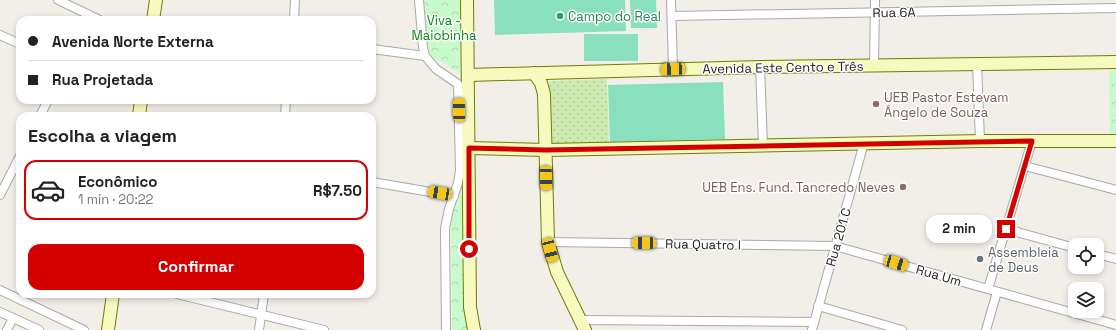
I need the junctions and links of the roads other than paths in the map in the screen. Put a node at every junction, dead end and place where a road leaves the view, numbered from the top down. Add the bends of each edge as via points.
1 (58, 0) edge
2 (156, 0) edge
3 (295, 0) edge
4 (419, 0) edge
5 (467, 0) edge
6 (672, 0) edge
7 (875, 0) edge
8 (1116, 8) edge
9 (875, 12) junction
10 (92, 16) edge
11 (154, 16) edge
12 (294, 16) edge
13 (672, 16) junction
14 (0, 35) edge
15 (16, 42) edge
16 (376, 50) edge
17 (425, 56) junction
18 (1116, 62) edge
19 (977, 64) junction
20 (874, 66) junction
21 (760, 67) junction
22 (673, 69) junction
23 (534, 74) junction
24 (465, 81) junction
25 (980, 141) junction
26 (1032, 141) junction
27 (1116, 141) edge
28 (864, 143) junction
29 (763, 145) junction
30 (469, 148) junction
31 (546, 150) junction
32 (16, 164) edge
33 (1024, 166) junction
34 (376, 183) edge
35 (1116, 190) edge
36 (0, 195) edge
37 (454, 196) junction
38 (1006, 229) junction
39 (548, 242) junction
40 (835, 246) junction
41 (1068, 246) edge
42 (1104, 256) edge
43 (1116, 259) edge
44 (988, 289) junction
45 (0, 290) edge
46 (997, 292) junction
47 (16, 298) edge
48 (17, 298) edge
49 (112, 298) edge
50 (194, 298) edge
51 (263, 298) edge
52 (818, 306) junction
53 (0, 312) edge
54 (261, 314) junction
55 (13, 318) junction
56 (582, 325) edge
57 (1116, 325) edge
58 (813, 326) edge
59 (987, 326) edge
60 (7, 330) edge
61 (39, 330) edge
62 (84, 330) edge
63 (108, 330) edge
64 (259, 330) edge
65 (324, 330) edge
66 (446, 330) edge
67 (474, 330) edge
68 (902, 330) edge

1 - 10 street
2 - 11 main road
3 - 12 street
4 - 17 street
5 - 24 main road
6 - 13 street
7 - 9 street
8 - 9 street, Rua 6A
9 - 13 street, Rua 6A
9 - 20 street
13 - 22 street
14 - 15 street
16 - 17 street
17 - 24 street via 436,70
18 - 19 main road, Avenida Este Cento e Três
19 - 20 main road, Avenida Este Cento e Três
19 - 25 street
20 - 21 main road, Avenida Este Cento e Três
21 - 22 main road, Avenida Este Cento e Três
21 - 29 street
22 - 23 main road, Avenida Este Cento e Três
23 - 24 main road, Avenida Este Cento e Três
23 - 31 main road via 541,83 544,94
24 - 30 main road
24 - 37 street via 460,170
25 - 26 main road
25 - 28 main road
26 - 27 main road
26 - 33 street
28 - 29 main road
28 - 40 street, Rua 201 C
29 - 31 main road
30 - 31 main road
30 - 67 main road via 470,307
31 - 39 main road
32 - 36 street
33 - 35 street
33 - 38 street
34 - 37 street
37 - 66 street via 444,237
38 - 41 street
38 - 44 street
39 - 40 street, Rua Quatro I
39 - 56 main road via 557,272
40 - 44 street, Rua Um
40 - 52 street, Rua 201 C
42 - 43 street
44 - 46 street, Rua Um
45 - 47 street
46 - 57 street, Rua Um
46 - 59 street
48 - 62 street
49 - 63 main road
50 - 54 street
51 - 54 street
52 - 58 street, Rua 201 C
52 - 68 street
53 - 55 street
54 - 64 street
54 - 65 street
55 - 60 street
55 - 61 street
56 - 58 street

